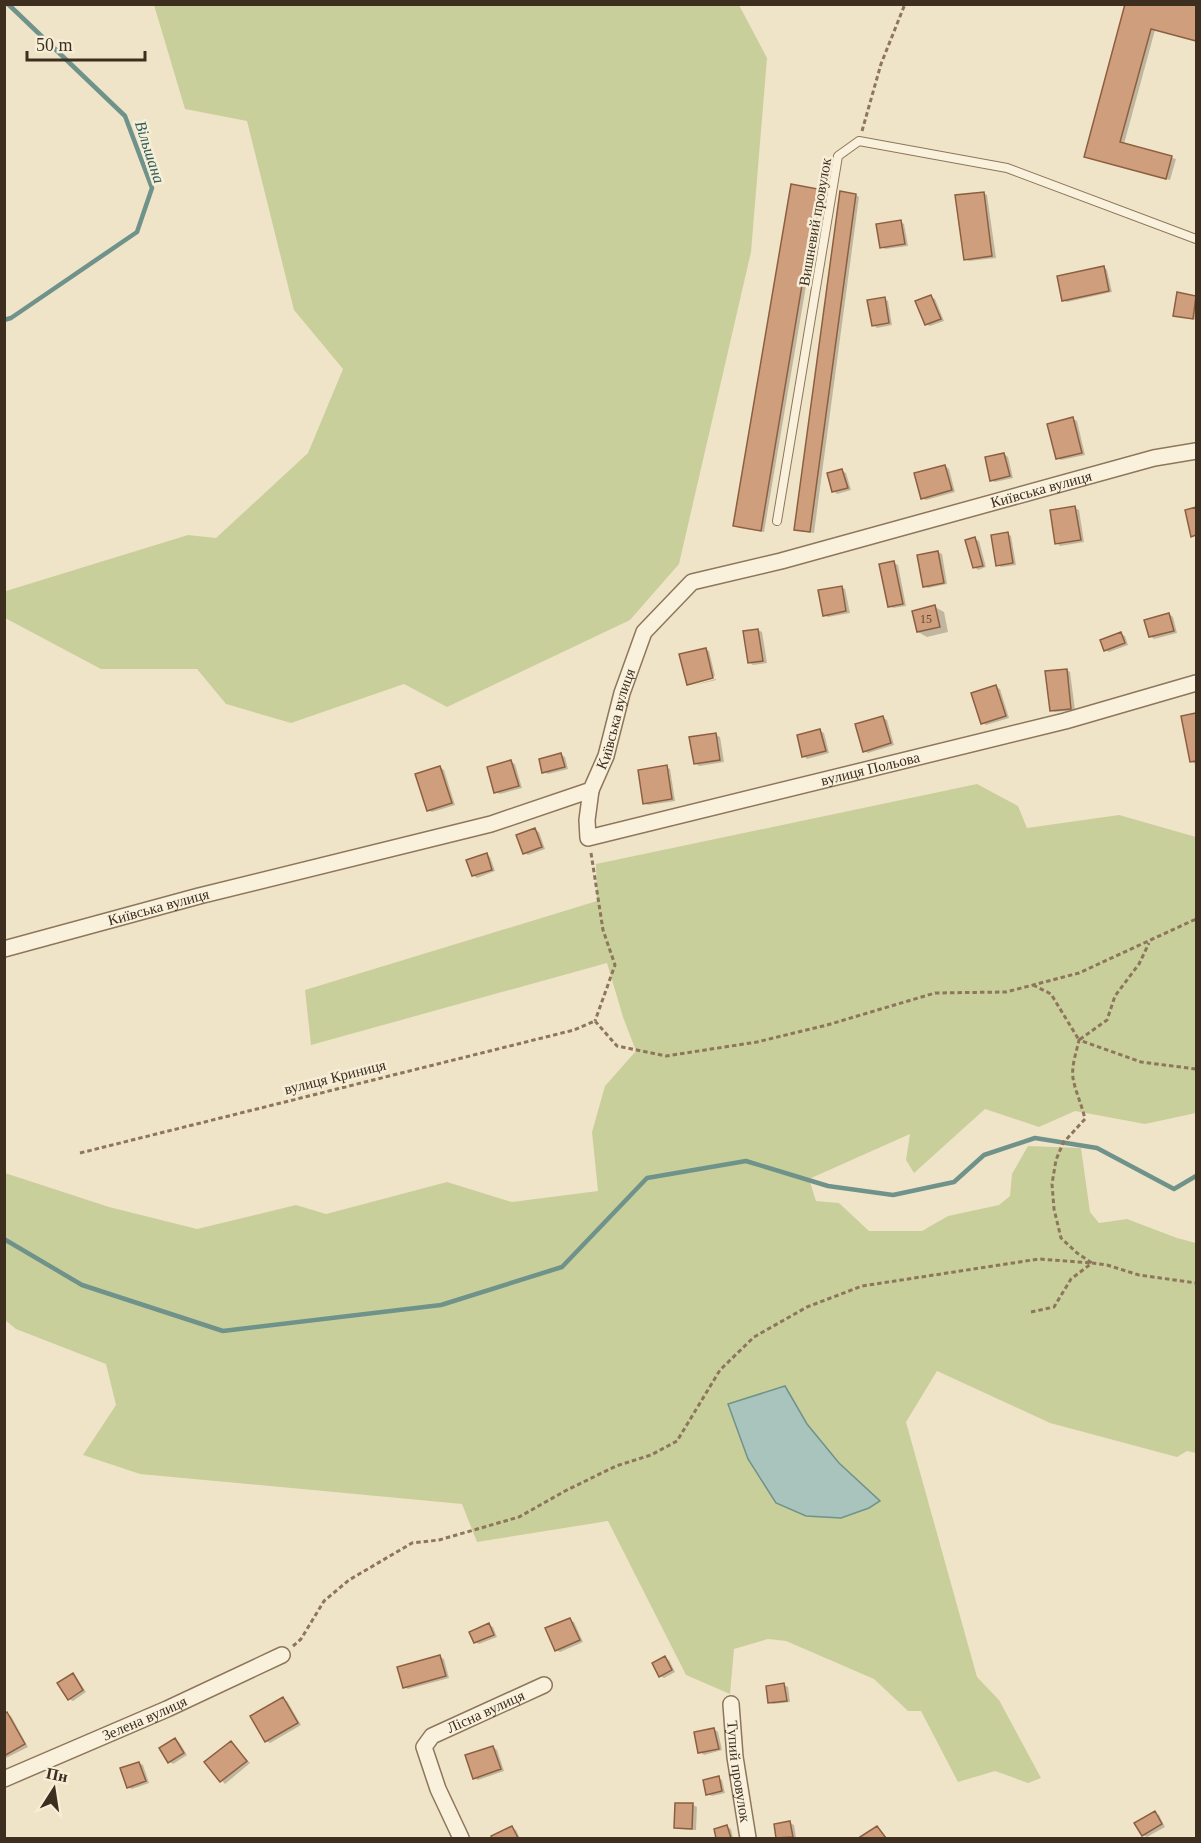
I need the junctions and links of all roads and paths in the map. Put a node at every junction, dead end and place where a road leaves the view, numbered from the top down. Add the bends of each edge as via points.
1 (905, 4) edge
2 (860, 141) junction
3 (1197, 239) edge
4 (1197, 451) edge
5 (777, 521) dead end
6 (1197, 683) edge
7 (591, 790) junction
8 (588, 838) junction
9 (1197, 919) edge
10 (1150, 942) junction
11 (4, 949) edge
12 (1033, 985) junction
13 (594, 1021) junction
14 (1079, 1040) junction
15 (1197, 1069) edge
16 (80, 1153) dead end
17 (1092, 1263) junction
18 (1197, 1283) edge
19 (1031, 1312) dead end
20 (282, 1655) joint
21 (544, 1685) dead end
22 (731, 1704) dead end
23 (4, 1779) edge
24 (461, 1839) edge
25 (748, 1839) edge

1 - 2 path via 881,64
2 - 3 lane via 1007,168
2 - 5 lane, Вишневий провулок via 838,156
4 - 7 street, Київська вулиця via 1154,458 692,582 644,632 622,693 606,756
6 - 8 street, вулиця Польова via 1065,721
7 - 8 street
7 - 11 street, Київська вулиця via 491,824
8 - 13 path via 603,930 615,965
9 - 10 path
10 - 12 path via 1079,973
10 - 14 path via 1115,996 1107,1020
12 - 13 path via 1006,992 935,993 757,1042 666,1056 617,1046
12 - 14 path via 1050,994
13 - 16 path, вулиця Криниця via 574,1030
14 - 15 path via 1141,1062
14 - 17 path via 1073,1082 1084,1119 1063,1143 1052,1185 1061,1238
17 - 18 path
17 - 19 path via 1071,1279 1054,1307
17 - 20 path via 1039,1259 884,1282 807,1307 754,1337 720,1370 677,1441 651,1455 616,1466 519,1517 439,1540 412,1543 332,1594 301,1639
20 - 23 street, Зелена вулиця
21 - 24 street, Лісна вулиця via 432,1736 424,1747
22 - 25 street, Тупий провулок

